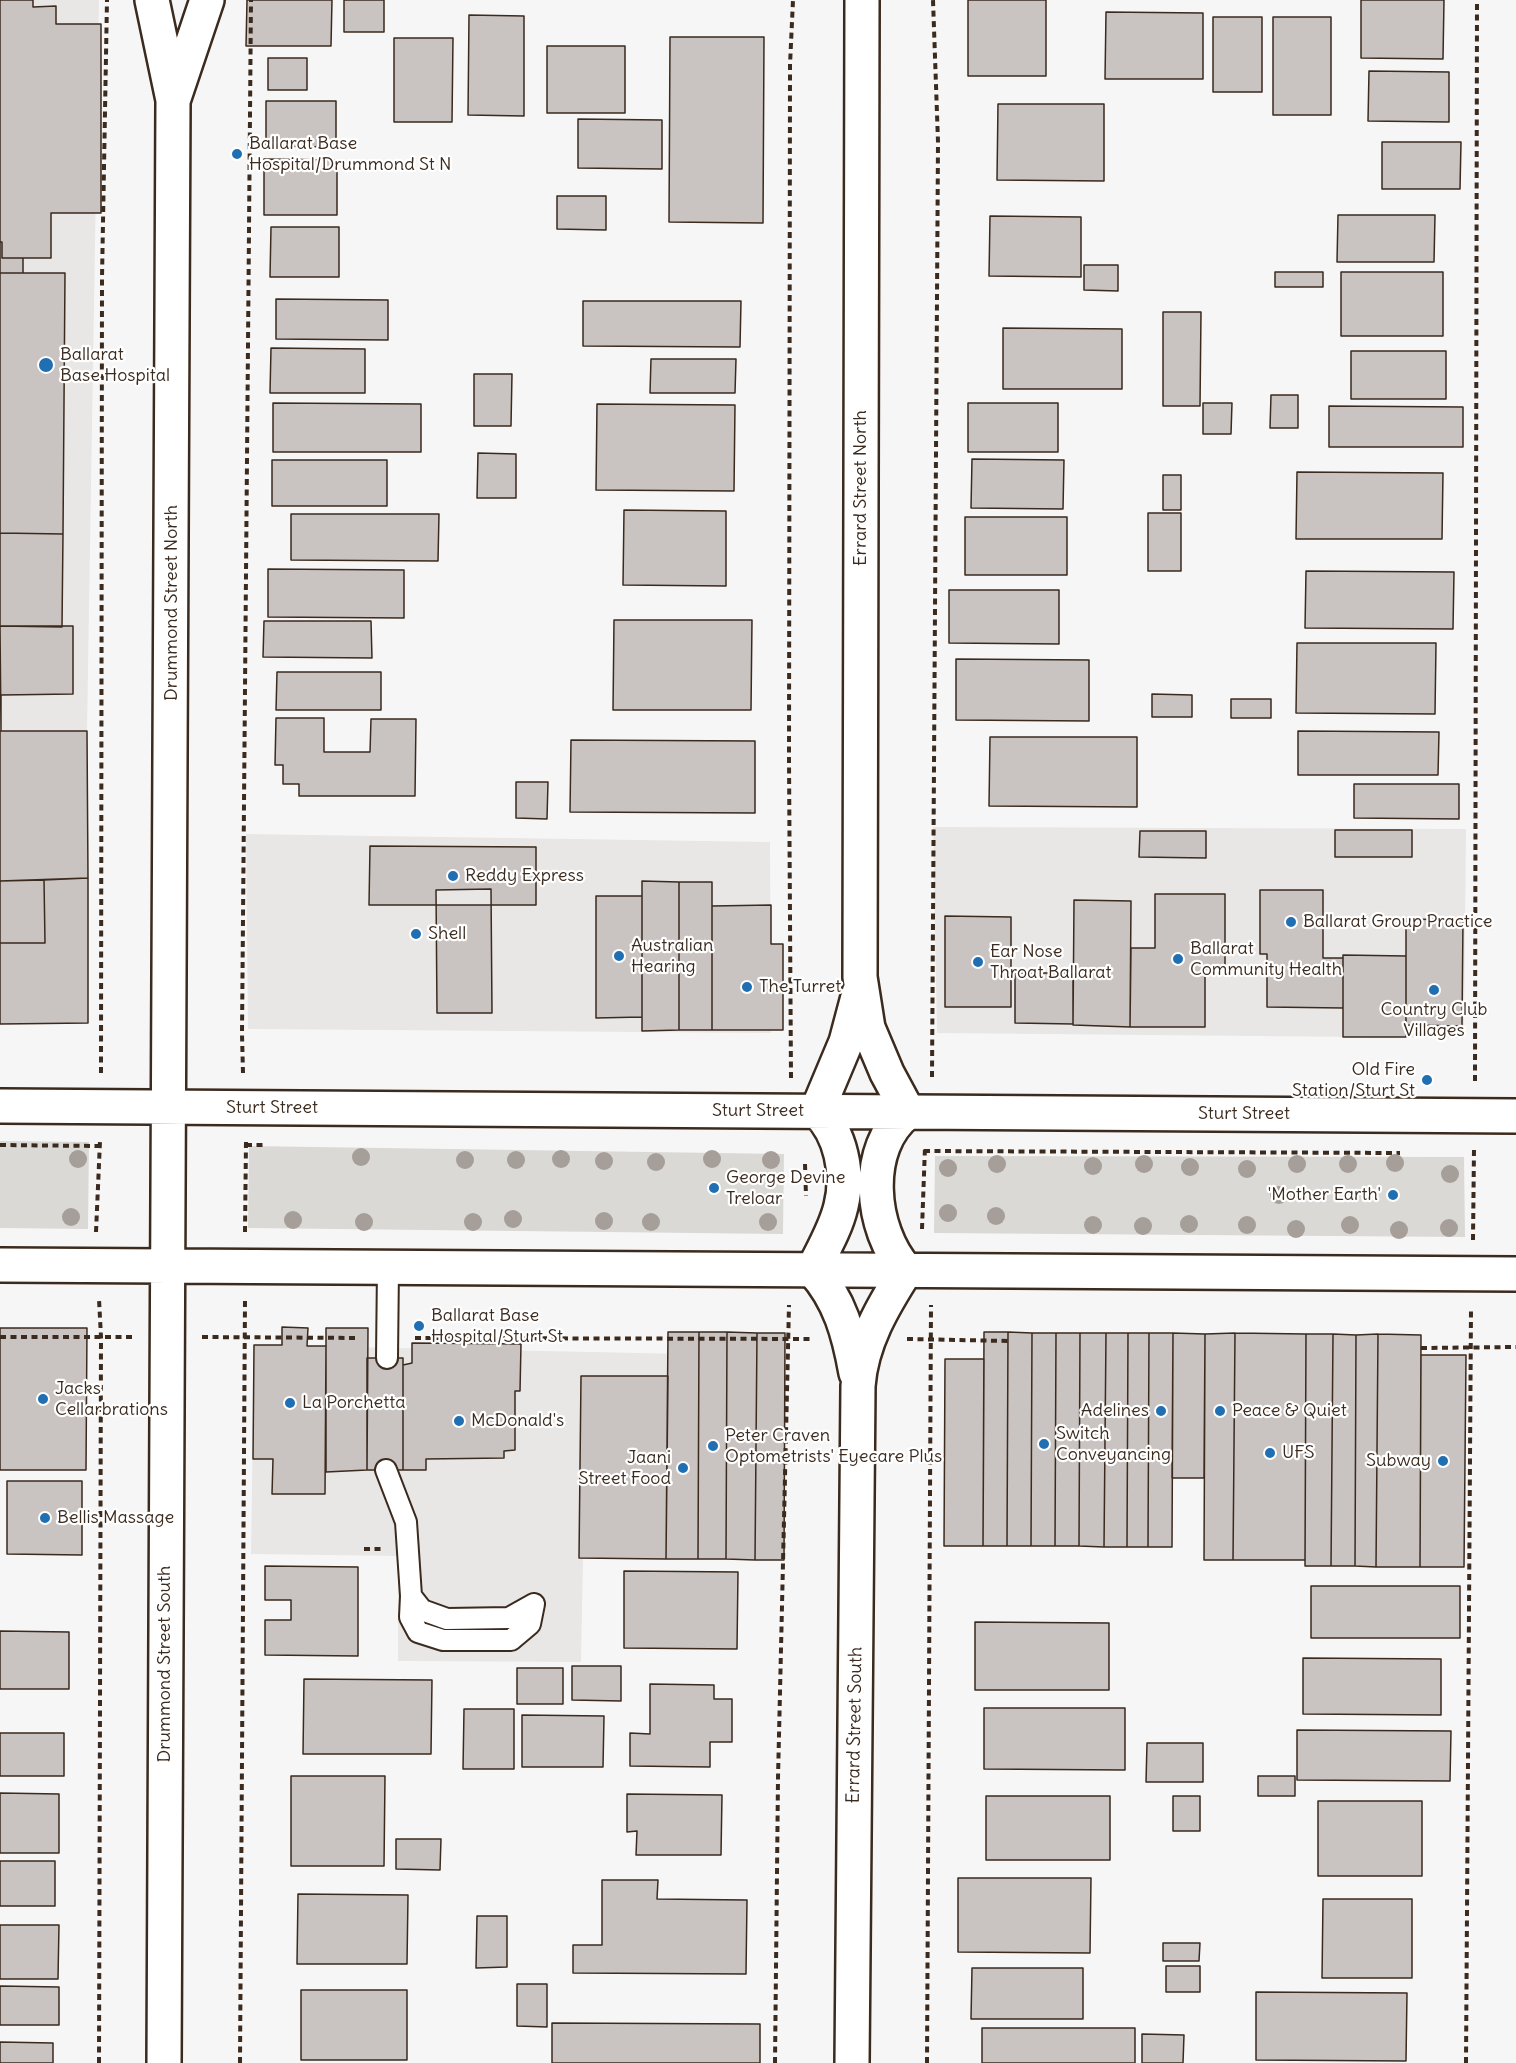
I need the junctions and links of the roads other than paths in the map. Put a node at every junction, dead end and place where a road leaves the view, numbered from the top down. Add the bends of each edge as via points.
1 (152, 0) edge
2 (207, 0) edge
3 (862, 0) edge
4 (173, 100) junction
5 (860, 977) junction
6 (0, 1106) edge
7 (168, 1107) junction
8 (817, 1111) junction
9 (920, 1112) junction
10 (1516, 1116) edge
11 (0, 1265) edge
12 (166, 1266) junction
13 (388, 1267) junction
14 (801, 1270) junction
15 (906, 1270) junction
16 (1516, 1274) edge
17 (859, 1339) junction
18 (387, 1358) dead end
19 (386, 1470) dead end
20 (534, 1604) dead end
21 (164, 2063) edge
22 (852, 2063) edge

1 - 4 main road, Drummond Street North
2 - 4 main road, Drummond Street North
3 - 5 main road, Errard Street North
4 - 7 main road, Drummond Street North
5 - 8 main road, Errard Street North via 851,1026
5 - 9 main road, Errard Street North via 868,1028 887,1073
6 - 7 main road, Sturt Street
7 - 8 main road, Sturt Street
7 - 12 main road, Drummond Street North
8 - 9 main road, Sturt Street
8 - 14 main road via 828,1121 837,1142 843,1198 838,1218
9 - 10 main road, Sturt Street
9 - 15 main road via 897,1120 878,1163 879,1214 884,1235
11 - 12 main road
12 - 13 main road
12 - 21 main road, Drummond Street South
13 - 14 main road
13 - 18 lane
14 - 15 main road
14 - 17 main road via 834,1298
15 - 16 main road via 1473,1261
15 - 17 main road, Errard Street South
17 - 22 main road, Errard Street South
19 - 20 lane via 406,1522 411,1596 422,1610 447,1619 509,1618

